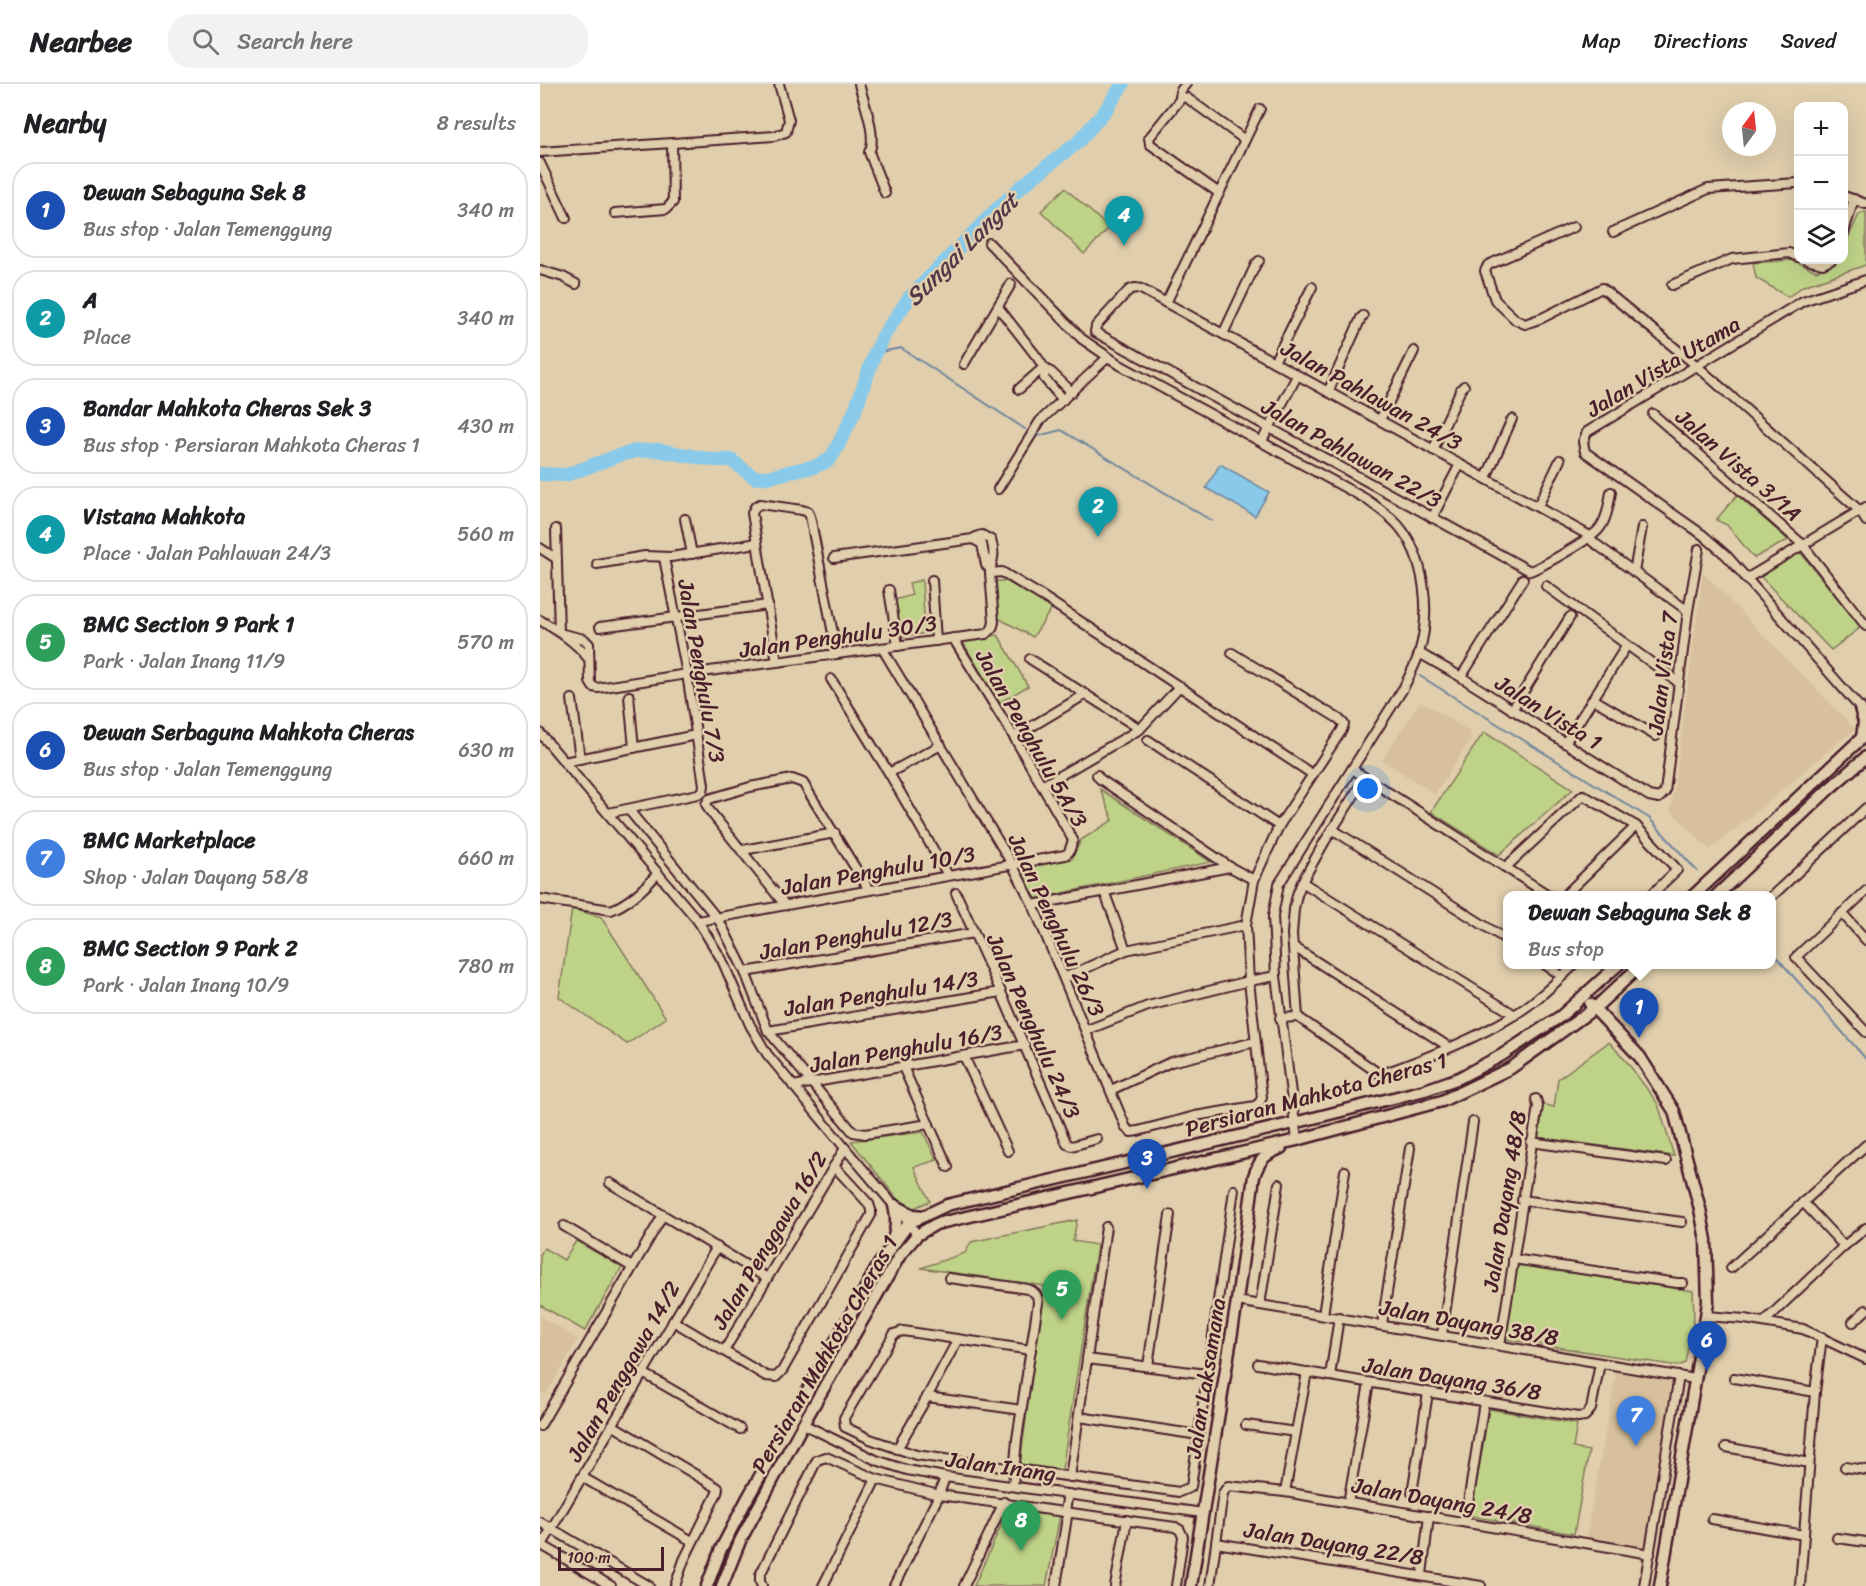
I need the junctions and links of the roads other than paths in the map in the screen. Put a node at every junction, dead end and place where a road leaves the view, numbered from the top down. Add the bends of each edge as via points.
1 (779, 84) edge
2 (1186, 84) edge
3 (859, 86) edge
4 (1184, 98) junction
5 (1260, 109) dead end
6 (1245, 140) junction
7 (672, 142) junction
8 (540, 152) edge
9 (540, 163) edge
10 (1794, 183) edge
11 (885, 193) dead end
12 (1219, 193) junction
13 (1848, 197) edge
14 (1854, 199) junction
15 (1866, 204) edge
16 (615, 213) dead end
17 (566, 218) dead end
18 (1848, 219) edge
19 (1574, 227) dead end
20 (1613, 232) dead end
21 (988, 243) dead end
22 (1794, 255) edge
23 (1259, 261) dead end
24 (540, 270) edge
25 (1866, 280) edge
26 (576, 284) dead end
27 (1011, 284) dead end
28 (1672, 285) dead end
29 (1312, 286) dead end
30 (1166, 303) junction
31 (998, 307) junction
32 (1364, 316) dead end
33 (1095, 332) joint
34 (1223, 334) junction
35 (1414, 351) dead end
36 (1108, 357) junction
37 (1275, 362) junction
38 (964, 364) dead end
39 (1697, 366) junction
40 (1044, 368) junction
41 (1297, 376) junction
42 (1464, 386) dead end
43 (1019, 389) dead end
44 (1072, 392) junction
45 (1328, 392) junction
46 (1064, 399) junction
47 (1653, 414) dead end
48 (1512, 419) dead end
49 (1380, 420) junction
50 (1269, 428) junction
51 (1262, 441) junction
52 (1434, 450) junction
53 (1560, 460) dead end
54 (1460, 464) junction
55 (1486, 478) junction
56 (998, 489) dead end
57 (1611, 492) dead end
58 (1538, 506) junction
59 (1863, 509) edge
60 (1432, 518) junction
61 (685, 519) dead end
62 (1866, 521) edge
63 (1642, 527) dead end
64 (556, 530) dead end
65 (1591, 539) junction
66 (757, 543) junction
67 (1802, 544) junction
68 (540, 548) edge
69 (1699, 549) dead end
70 (692, 554) junction
71 (664, 558) junction
72 (834, 558) dead end
73 (557, 559) junction
74 (597, 564) dead end
75 (990, 571) junction
76 (1634, 572) junction
77 (1523, 579) dead end
78 (1746, 579) junction
79 (932, 580) dead end
80 (1546, 586) dead end
81 (889, 590) dead end
82 (768, 605) junction
83 (1688, 611) junction
84 (675, 617) junction
85 (1570, 617) dead end
86 (540, 620) edge
87 (1866, 626) edge
88 (600, 627) dead end
89 (561, 633) junction
90 (953, 638) junction
91 (936, 640) junction
92 (1627, 645) junction
93 (898, 646) junction
94 (882, 648) junction
95 (1232, 653) dead end
96 (837, 654) junction
97 (1419, 654) junction
98 (1030, 659) dead end
99 (777, 662) junction
100 (687, 674) junction
101 (1461, 677) junction
102 (831, 679) dead end
103 (1678, 682) junction
104 (1180, 686) junction
105 (1086, 694) junction
106 (629, 696) dead end
107 (572, 699) dead end
108 (1593, 699) junction
109 (1512, 710) junction
110 (1864, 711) edge
111 (1140, 729) junction
112 (540, 733) edge
113 (696, 735) junction
114 (1656, 736) dead end
115 (1864, 736) edge
116 (1014, 737) junction
117 (1148, 740) dead end
118 (1565, 743) junction
119 (941, 745) junction
120 (634, 748) junction
121 (1866, 757) edge
122 (580, 759) junction
123 (564, 762) junction
124 (1352, 768) junction
125 (889, 773) junction
126 (1312, 774) junction
127 (1097, 775) dead end
128 (1365, 778) junction
129 (1042, 786) junction
130 (1659, 798) joint
131 (1866, 808) edge
132 (628, 809) junction
133 (608, 813) junction
134 (1279, 826) junction
135 (1636, 826) junction
136 (1332, 829) junction
137 (835, 833) junction
138 (743, 850) junction
139 (1065, 855) joint
140 (1012, 864) junction
141 (1230, 867) junction
142 (1506, 867) junction
143 (658, 873) junction
144 (948, 875) junction
145 (1254, 880) junction
146 (1302, 882) junction
147 (868, 888) junction
148 (1104, 891) junction
149 (1542, 891) edge
150 (1569, 891) edge
151 (1655, 891) edge
152 (1698, 891) edge
153 (1721, 891) edge
154 (1866, 891) edge
155 (1776, 892) edge
156 (956, 893) dead end
157 (540, 899) edge
158 (784, 902) junction
159 (1033, 905) junction
160 (1842, 913) junction
161 (717, 917) junction
162 (698, 921) junction
163 (1246, 925) junction
164 (974, 933) junction
165 (1503, 937) edge
166 (1866, 940) edge
167 (1294, 947) junction
168 (1126, 950) junction
169 (1552, 969) edge
170 (1570, 969) edge
171 (1614, 969) edge
172 (1637, 969) edge
173 (745, 972) junction
174 (1276, 976) junction
175 (1562, 976) junction
176 (1064, 978) junction
177 (1249, 981) junction
178 (1001, 992) junction
179 (1583, 997) junction
180 (1595, 1008) junction
181 (1515, 1015) junction
182 (1298, 1017) junction
183 (1280, 1018) junction
184 (1087, 1030) junction
185 (768, 1031) junction
186 (1866, 1032) edge
187 (1255, 1042) junction
188 (1025, 1045) junction
189 (1449, 1047) junction
190 (964, 1056) junction
191 (903, 1067) junction
192 (811, 1083) junction
193 (793, 1086) junction
194 (1111, 1090) junction
195 (1536, 1099) dead end
196 (1473, 1122) dead end
197 (1294, 1123) junction
198 (929, 1124) junction
199 (1096, 1139) dead end
200 (1297, 1140) junction
201 (1531, 1142) junction
202 (1866, 1145) edge
203 (1410, 1148) dead end
204 (844, 1149) junction
205 (1008, 1151) dead end
206 (1238, 1154) junction
207 (1666, 1161) dead end
208 (834, 1166) junction
209 (948, 1167) dead end
210 (1345, 1171) dead end
211 (1254, 1176) junction
212 (610, 1182) dead end
213 (1279, 1184) dead end
214 (1234, 1191) dead end
215 (1522, 1200) junction
216 (1803, 1202) junction
217 (894, 1205) junction
218 (663, 1215) junction
219 (1170, 1215) dead end
220 (924, 1216) junction
221 (1682, 1222) dead end
222 (909, 1223) junction
223 (564, 1226) dead end
224 (1106, 1227) dead end
225 (1866, 1228) edge
226 (917, 1235) junction
227 (1844, 1246) junction
228 (717, 1247) junction
229 (891, 1247) junction
230 (1513, 1259) junction
231 (632, 1267) junction
232 (1731, 1268) dead end
233 (767, 1278) junction
234 (949, 1278) dead end
235 (1683, 1283) dead end
236 (1237, 1301) junction
237 (1260, 1305) junction
238 (1866, 1310) edge
239 (1323, 1315) junction
240 (1706, 1316) junction
241 (1338, 1317) junction
242 (673, 1321) junction
243 (1765, 1322) junction
244 (1853, 1322) dead end
245 (1382, 1324) junction
246 (1442, 1335) junction
247 (1822, 1337) junction
248 (958, 1339) junction
249 (1500, 1345) junction
250 (1031, 1350) junction
251 (724, 1351) junction
252 (1087, 1359) junction
253 (1866, 1359) edge
254 (1600, 1363) junction
255 (1258, 1364) dead end
256 (1148, 1366) junction
257 (1307, 1372) junction
258 (643, 1373) junction
259 (1207, 1374) junction
260 (1330, 1376) junction
261 (1679, 1376) junction
262 (1734, 1378) dead end
263 (1695, 1379) junction
264 (1369, 1383) junction
265 (1815, 1392) junction
266 (1428, 1393) junction
267 (927, 1397) junction
268 (1484, 1402) junction
269 (1022, 1410) junction
270 (1078, 1417) junction
271 (803, 1424) junction
272 (612, 1425) junction
273 (1246, 1425) dead end
274 (540, 1426) edge
275 (740, 1429) dead end
276 (1296, 1432) junction
277 (1199, 1435) junction
278 (1726, 1447) dead end
279 (897, 1449) junction
280 (1665, 1460) junction
281 (1680, 1462) junction
282 (1809, 1462) junction
283 (1845, 1467) dead end
284 (1014, 1469) junction
285 (1866, 1470) edge
286 (945, 1476) junction
287 (582, 1477) junction
288 (1070, 1477) junction
289 (876, 1479) junction
290 (1013, 1486) junction
291 (1285, 1492) junction
292 (1412, 1493) dead end
293 (939, 1495) junction
294 (1072, 1495) junction
295 (1004, 1502) junction
296 (1348, 1503) junction
297 (1068, 1513) junction
298 (1203, 1513) junction
299 (1429, 1516) junction
300 (1712, 1519) dead end
301 (1126, 1520) junction
302 (540, 1522) edge
303 (1465, 1522) junction
304 (551, 1530) junction
305 (1804, 1535) junction
306 (1838, 1538) dead end
307 (692, 1541) junction
308 (1866, 1542) edge
309 (1216, 1543) junction
310 (541, 1544) edge
311 (1650, 1554) junction
312 (1422, 1575) junction
313 (611, 1586) edge
314 (649, 1586) edge
315 (675, 1586) edge
316 (707, 1586) edge
317 (722, 1586) edge
318 (762, 1586) edge
319 (823, 1586) edge
320 (894, 1586) edge
321 (964, 1586) edge
322 (1056, 1586) edge
323 (1115, 1586) edge
324 (1176, 1586) edge
325 (1191, 1586) edge
326 (1210, 1586) edge
327 (1481, 1586) edge
328 (1644, 1586) edge
329 (1660, 1586) edge
330 (1800, 1586) edge

1 - 7 street via 789,120 786,132
2 - 4 street via 1181,90
3 - 11 street via 872,136 869,152
4 - 6 street
4 - 12 street via 1150,144
5 - 6 street
6 - 12 street
7 - 8 street
7 - 16 street via 673,202 666,209
9 - 17 street
10 - 20 street via 1708,189
12 - 30 street
13 - 14 street
14 - 15 street
14 - 18 street
19 - 39 street via 1488,264 1485,271 1495,300 1525,324 1602,288
21 - 36 street via 1082,339
22 - 28 street via 1732,259
23 - 34 street
24 - 26 street
25 - 39 street, Jalan Vista Utama via 1803,301
27 - 31 street
29 - 37 street
30 - 33 street, Jalan Pahlawan 24/3 via 1135,288 1129,290
30 - 34 street, Jalan Pahlawan 24/3
31 - 38 street
31 - 40 street
32 - 45 street
33 - 50 street, Jalan Pahlawan 22/3
34 - 37 street, Jalan Pahlawan 24/3
35 - 49 street
36 - 44 street
36 - 51 street
37 - 41 street, Jalan Pahlawan 24/3
39 - 59 street
39 - 78 street, Jalan Vista Utama via 1587,432 1583,449 1703,535
40 - 43 street
40 - 44 street
40 - 46 street via 1044,378
41 - 45 street, Jalan Pahlawan 24/3
41 - 50 street
42 - 52 street
44 - 46 street
45 - 49 street, Jalan Pahlawan 24/3
46 - 56 street via 1040,421
47 - 67 street, Jalan Vista 3/1A
48 - 55 street
49 - 52 street, Jalan Pahlawan 24/3
50 - 51 street
50 - 60 street, Jalan Pahlawan 22/3
51 - 97 street via 1366,499 1399,526 1409,540 1424,582 1424,627
52 - 54 street, Jalan Pahlawan 24/3
53 - 58 street
54 - 55 street, Jalan Pahlawan 24/3
54 - 60 street
55 - 58 street, Jalan Pahlawan 24/3
57 - 65 street via 1607,511
58 - 65 street, Jalan Pahlawan 24/3
59 - 62 street
59 - 67 street
60 - 65 street, Jalan Pahlawan 22/3 via 1530,571
61 - 70 street
63 - 76 street
64 - 73 street
65 - 76 street, Jalan Pahlawan 24/3
66 - 70 street
66 - 82 street
66 - 96 street via 752,513 755,507 760,504 808,512
67 - 78 street
67 - 87 street, Jalan Vista 3/1A
68 - 73 street
69 - 83 street, Jalan Vista 7
70 - 71 street
71 - 74 street via 645,556
71 - 84 street, Jalan Penghulu 7/3
72 - 75 street via 973,539 982,544
73 - 89 street
75 - 90 street, Jalan Penghulu 30/3 via 992,629 986,634
75 - 104 street via 1002,572
76 - 83 street, Jalan Pahlawan 24/3
77 - 101 street
78 - 110 street, Jalan Vista Utama
79 - 91 street
80 - 92 street
81 - 93 street
82 - 84 street
82 - 99 street
83 - 103 street, Jalan Vista 7
84 - 88 street
84 - 100 street, Jalan Penghulu 7/3
85 - 109 street
86 - 89 street
89 - 100 street, Jalan Penghulu 30/3 via 589,644 593,687
90 - 91 street, Jalan Penghulu 30/3
90 - 116 street, Jalan Penghulu 5A/3
91 - 93 street, Jalan Penghulu 30/3
92 - 103 street
92 - 108 street
93 - 94 street, Jalan Penghulu 30/3
94 - 96 street, Jalan Penghulu 30/3
94 - 119 street, Jalan Penghulu 26/3
95 - 126 street via 1344,724
96 - 99 street, Jalan Penghulu 30/3
97 - 101 street, Jalan Vista 1
97 - 124 street via 1404,687
98 - 105 street
99 - 100 street, Jalan Penghulu 30/3
100 - 113 street, Jalan Penghulu 7/3
101 - 109 street, Jalan Vista 1
102 - 125 street
103 - 130 street, Jalan Vista 7 via 1665,792
104 - 111 street
104 - 126 street
105 - 111 street
105 - 116 street
106 - 120 street
107 - 122 street
108 - 114 street
108 - 118 street
109 - 118 street, Jalan Vista 1
110 - 115 main road
111 - 129 street
112 - 123 street
113 - 120 street
113 - 132 street, Jalan Penghulu 7/3 via 703,791
115 - 152 main road
116 - 129 street, Jalan Penghulu 5A/3
117 - 134 street
118 - 130 street, Jalan Vista 1 via 1649,796
119 - 125 street
119 - 140 street, Jalan Penghulu 26/3
120 - 122 street
121 - 153 main road
122 - 123 street
123 - 133 street
124 - 128 street
124 - 174 street via 1279,884 1273,916
125 - 144 street
126 - 134 street
127 - 141 street
128 - 136 street
128 - 142 street
129 - 139 street, Jalan Penghulu 5A/3 via 1073,840
131 - 155 street
132 - 133 street
132 - 161 street
133 - 143 street
134 - 145 street
135 - 142 street via 1583,795
135 - 150 street
135 - 151 street via 1677,870
136 - 146 street
136 - 165 street
137 - 138 street
137 - 138 street via 803,783 792,779 709,799 708,810
137 - 147 street
138 - 158 street
139 - 140 street, Jalan Penghulu 10/3
140 - 144 street, Jalan Penghulu 10/3
140 - 159 street, Jalan Penghulu 26/3
141 - 145 street
141 - 148 street
142 - 149 street
143 - 157 street via 611,910
143 - 162 street
144 - 147 street, Jalan Penghulu 10/3
145 - 163 street
146 - 167 street via 1294,909
146 - 181 street
147 - 158 street, Jalan Penghulu 10/3
148 - 159 street
148 - 168 street
154 - 160 street
156 - 164 street, Jalan Penghulu 24/3
158 - 161 street, Jalan Penghulu 10/3
159 - 176 street, Jalan Penghulu 26/3
160 - 166 street
160 - 186 street via 1796,957
161 - 162 street, Jalan Penghulu 10/3
161 - 173 street
162 - 193 street via 722,960 750,1025
163 - 168 street
163 - 177 street
164 - 173 street, Jalan Penghulu 12/3
164 - 178 street, Jalan Penghulu 24/3
167 - 182 street
167 - 189 street
168 - 176 street
169 - 175 street
170 - 175 street
171 - 179 main road, Persiaran Mahkota Cheras 1
172 - 180 main road, Persiaran Mahkota Cheras 1
173 - 185 street
174 - 177 street
174 - 183 street
175 - 181 street
176 - 184 street, Jalan Penghulu 26/3
177 - 184 street via 1148,1006
177 - 187 street
178 - 185 street, Jalan Penghulu 14/3
178 - 188 street, Jalan Penghulu 24/3
179 - 180 main road
179 - 197 main road, Persiaran Mahkota Cheras 1 via 1562,1016 1459,1078
180 - 200 main road, Persiaran Mahkota Cheras 1 via 1510,1068 1442,1101
180 - 240 main road via 1640,1057 1674,1111 1706,1240
181 - 189 street
182 - 183 street
182 - 189 street via 1378,1073 1431,1057
183 - 197 street
184 - 194 street, Jalan Penghulu 26/3
185 - 192 street
187 - 194 street via 1171,1062
187 - 194 street, Jalan Penghulu 26/3 via 1262,1097 1255,1106 1131,1131 1126,1128
188 - 190 street, Jalan Penghulu 16/3
188 - 199 street, Jalan Penghulu 24/3 via 1066,1144
190 - 191 street, Jalan Penghulu 16/3
190 - 205 street
191 - 192 street, Jalan Penghulu 16/3
191 - 198 street
192 - 193 street, Jalan Penghulu 16/3
192 - 198 street via 853,1132 865,1134
193 - 204 street
195 - 201 street, Jalan Dayang 48/8
196 - 246 street
197 - 200 street
197 - 220 main road, Persiaran Mahkota Cheras 1 via 947,1205
198 - 209 street
200 - 206 main road, Persiaran Mahkota Cheras 1
200 - 211 main road, Jalan Laksamana via 1264,1156
201 - 207 street
201 - 215 street, Jalan Dayang 48/8
202 - 216 street
203 - 245 street
204 - 208 street, Jalan Penggawa 16/2
204 - 217 street
206 - 211 main road via 1249,1162
206 - 226 main road, Persiaran Mahkota Cheras 1 via 936,1224
208 - 233 street, Jalan Penggawa 16/2
208 - 251 street via 869,1204 871,1215 788,1361 776,1377 766,1376
210 - 239 street
211 - 236 main road, Jalan Laksamana
212 - 218 street
213 - 237 street
214 - 259 street
215 - 221 street
215 - 230 street, Jalan Dayang 48/8
216 - 227 street
216 - 232 street
217 - 220 main road
217 - 222 street
217 - 229 main road via 897,1219
218 - 228 street
218 - 231 street
219 - 256 street
220 - 222 main road, Persiaran Mahkota Cheras 1
222 - 226 street
222 - 229 main road, Persiaran Mahkota Cheras 1
223 - 231 street
224 - 252 street
225 - 227 street
226 - 271 main road, Persiaran Mahkota Cheras 1 via 900,1255
227 - 243 street
228 - 233 street
228 - 242 street, Jalan Penggawa 14/2
229 - 316 main road, Persiaran Mahkota Cheras 1 via 746,1501
230 - 235 street
230 - 249 street, Jalan Dayang 48/8
231 - 274 street
233 - 251 street, Jalan Penggawa 16/2
234 - 250 street via 1035,1292 1038,1303
236 - 237 street, Jalan Dayang 38/8
236 - 298 main road, Jalan Laksamana
237 - 239 street, Jalan Dayang 38/8
238 - 244 street
239 - 241 street, Jalan Dayang 38/8
240 - 243 street
240 - 263 main road
241 - 245 street, Jalan Dayang 38/8
241 - 260 street
242 - 251 street
242 - 258 street, Jalan Penggawa 14/2
243 - 247 street
245 - 246 street, Jalan Dayang 38/8
246 - 249 street, Jalan Dayang 38/8
247 - 253 street
247 - 265 street
248 - 250 street
248 - 267 street
248 - 279 street via 903,1331 894,1334 844,1418 845,1427
249 - 254 street, Jalan Dayang 38/8
250 - 269 street
252 - 256 street
252 - 270 street
254 - 261 street, Jalan Dayang 38/8
254 - 268 street, Jalan Dayang 36/8 via 1591,1409 1586,1416
255 - 257 street, Jalan Dayang 36/8
256 - 259 street
257 - 260 street, Jalan Dayang 36/8
257 - 276 street
258 - 272 street, Jalan Penggawa 14/2
258 - 275 street
259 - 277 street
260 - 264 street, Jalan Dayang 36/8
261 - 263 street, Jalan Dayang 38/8
261 - 280 street
262 - 265 street
263 - 281 main road
264 - 266 street, Jalan Dayang 36/8
264 - 296 street
265 - 282 street
266 - 268 street, Jalan Dayang 36/8
266 - 292 street
267 - 269 street
267 - 279 street
268 - 303 street
269 - 284 street
270 - 277 street
270 - 288 street
271 - 286 street, Jalan Inang via 876,1460
271 - 317 main road, Persiaran Mahkota Cheras 1 via 740,1540
272 - 287 street, Jalan Penggawa 14/2
272 - 307 street via 718,1488
273 - 276 street
276 - 291 street
277 - 288 street via 1191,1487 1179,1492
278 - 282 street
279 - 284 street
280 - 281 street
280 - 311 street
281 - 329 main road
282 - 305 street
283 - 285 street
284 - 288 street
284 - 290 street
286 - 290 street, Jalan Inang
286 - 293 street
287 - 304 street, Jalan Penggawa 14/2
287 - 307 street
289 - 293 street
289 - 318 street via 826,1457 817,1460 760,1575
289 - 319 street
290 - 294 street, Jalan Inang
291 - 296 street, Jalan Dayang 24/8
291 - 309 street, Jalan Dayang 24/8 via 1228,1486 1223,1493
293 - 295 street
293 - 320 street
294 - 297 street
294 - 298 street, Jalan Inang
295 - 297 street
295 - 321 street
296 - 299 street, Jalan Dayang 24/8
297 - 301 street
297 - 322 street
298 - 325 main road, Jalan Laksamana
299 - 303 street, Jalan Dayang 24/8
299 - 312 street
300 - 305 street
301 - 323 street
301 - 324 street via 1180,1530 1183,1537
302 - 304 street
303 - 311 street, Jalan Dayang 24/8
304 - 310 street, Jalan Penggawa 14/2
304 - 314 street
305 - 330 street
306 - 308 street
307 - 315 street
309 - 312 street, Jalan Dayang 22/8
309 - 326 street
310 - 313 street
311 - 328 street
312 - 327 street, Jalan Dayang 22/8

